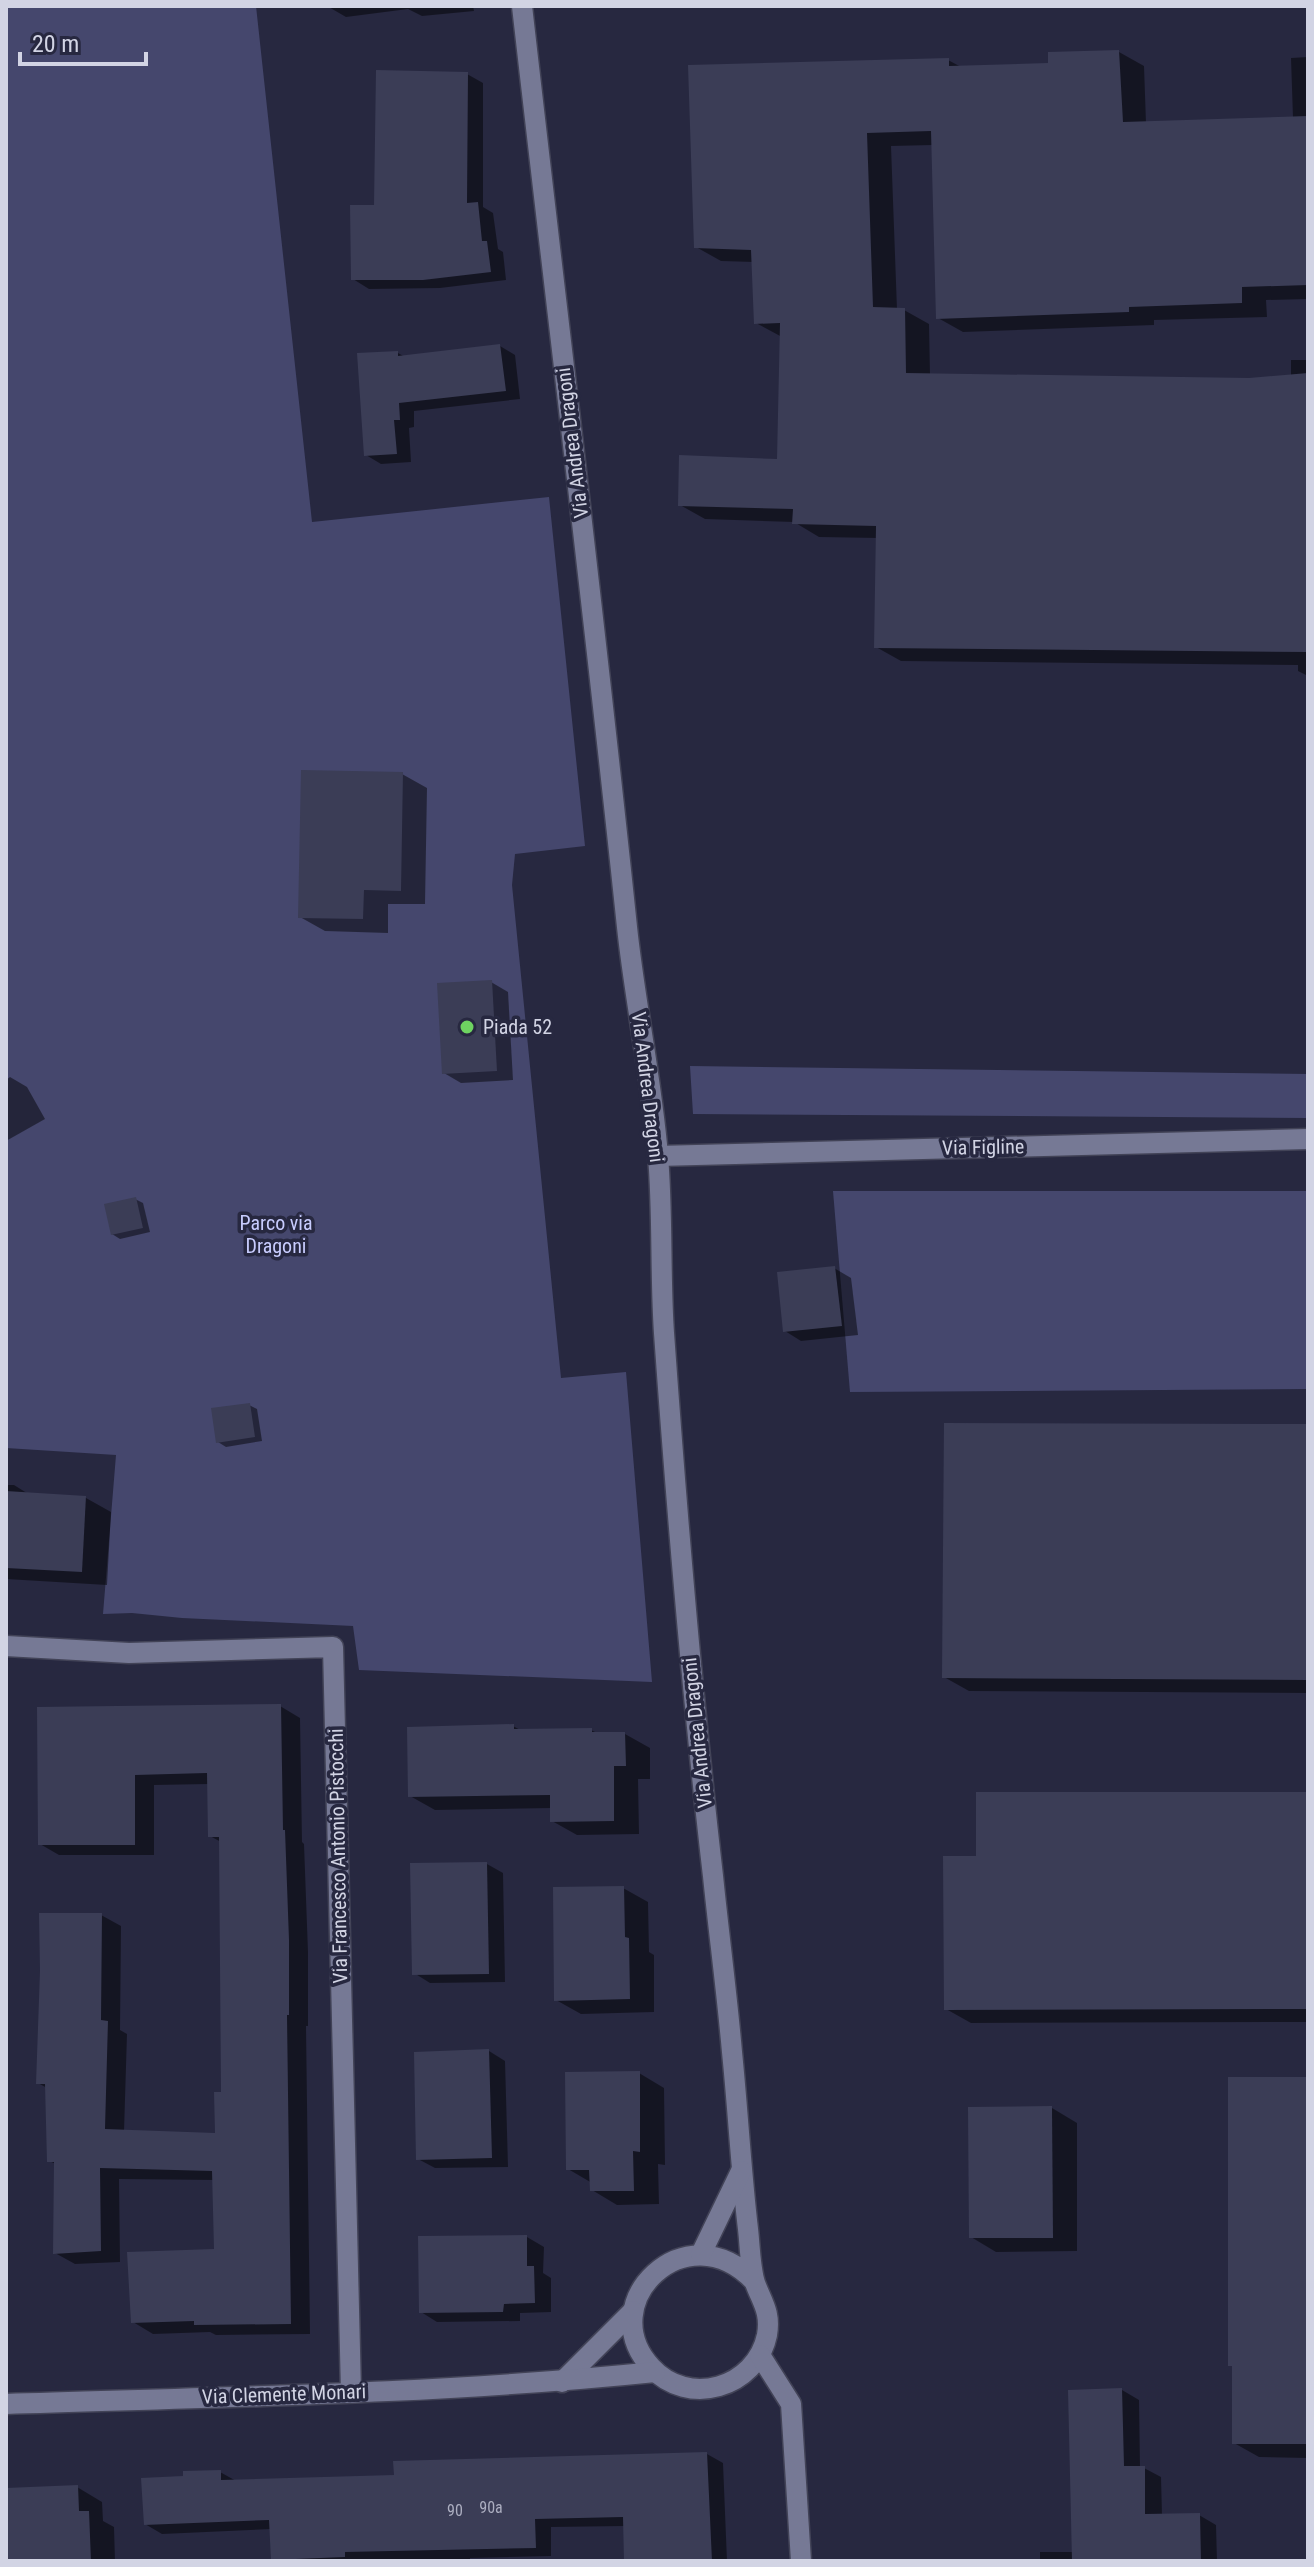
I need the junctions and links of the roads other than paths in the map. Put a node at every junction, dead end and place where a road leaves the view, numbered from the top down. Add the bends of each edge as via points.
1 (522, 6) edge
2 (1308, 1139) edge
3 (658, 1156) junction
4 (6, 1646) edge
5 (741, 2171) junction
6 (701, 2254) junction
7 (754, 2281) junction
8 (633, 2311) junction
9 (760, 2355) junction
10 (655, 2372) junction
11 (562, 2382) junction
12 (351, 2392) junction
13 (6, 2404) edge
14 (801, 2561) edge

1 - 3 street, Via Andrea Dragoni
2 - 3 street, Via Figline
3 - 5 street, Via Andrea Dragoni via 663,1324 692,1688
4 - 12 street, Via Francesco Antonio Pistocchi via 129,1653 333,1647
5 - 6 street, Via Andrea Dragoni
5 - 7 street, Via Andrea Dragoni
6 - 7 street via 731,2262
6 - 8 street via 665,2264 649,2277
7 - 9 street via 768,2317
8 - 10 street via 637,2344
8 - 11 street
9 - 10 street via 747,2372 718,2388 684,2388
9 - 14 street via 791,2404
10 - 11 street, Via Clemente Monari
11 - 12 street, Via Clemente Monari
12 - 13 street, Via Clemente Monari

